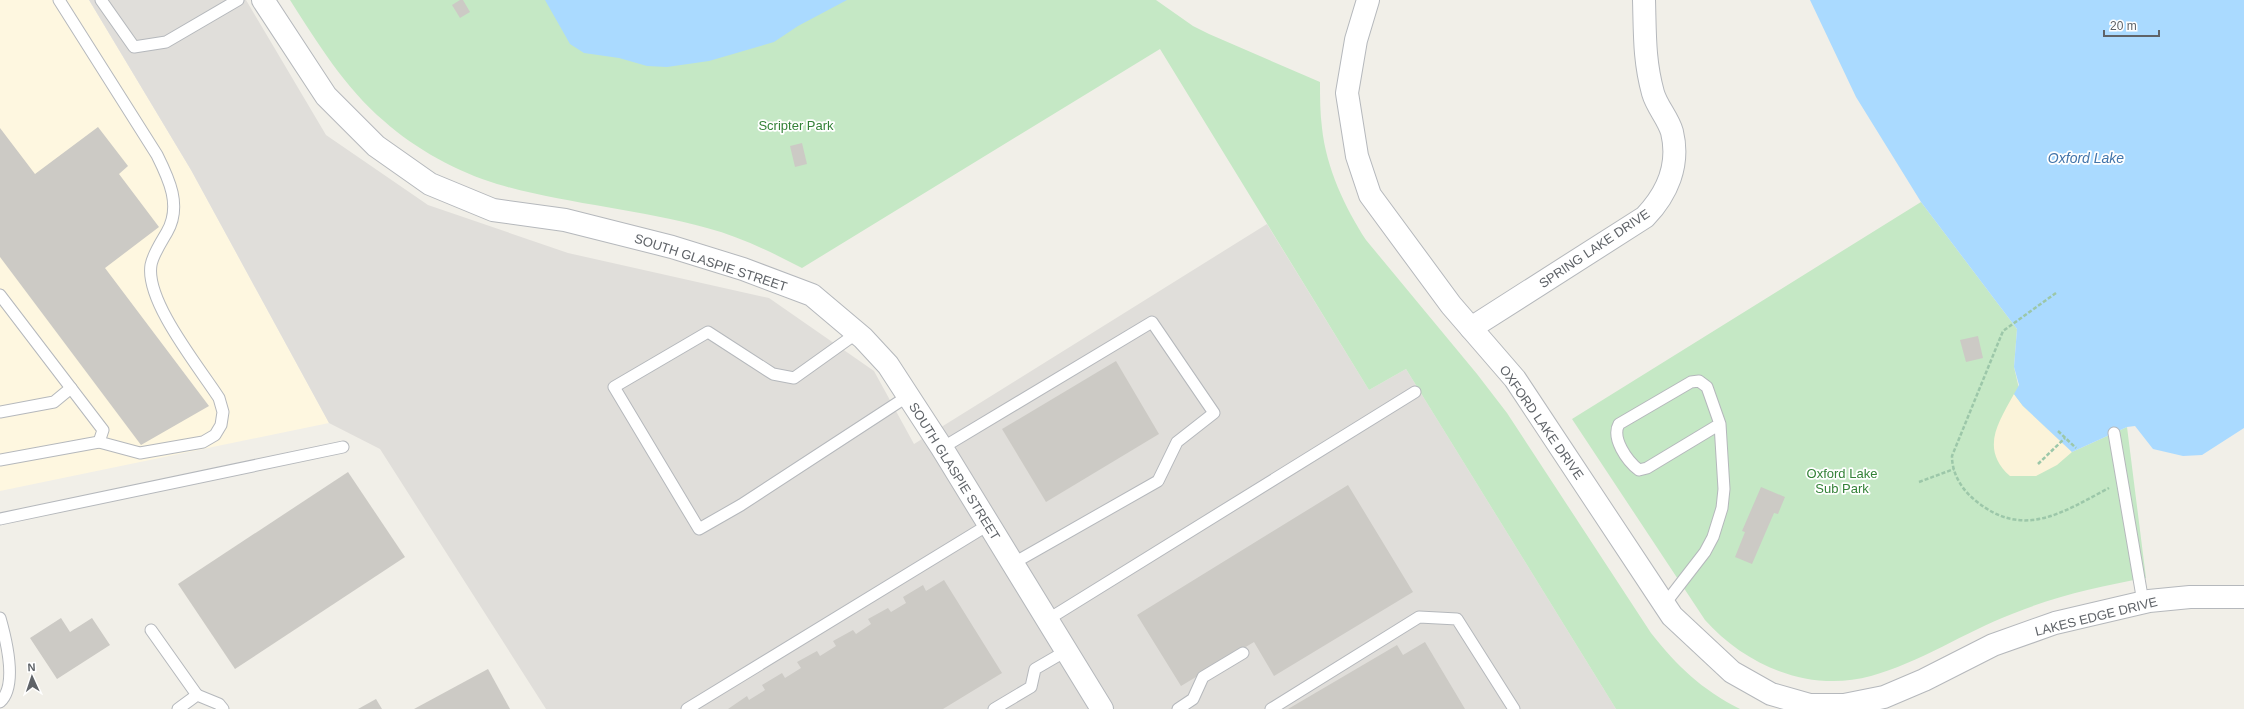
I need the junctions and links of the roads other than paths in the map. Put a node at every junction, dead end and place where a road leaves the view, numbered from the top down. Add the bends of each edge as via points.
1 (59, 0) edge
2 (101, 0) edge
3 (238, 0) edge
4 (263, 0) edge
5 (1368, 0) edge
6 (1644, 0) edge
7 (0, 296) edge
8 (1471, 328) junction
9 (857, 333) junction
10 (71, 388) junction
11 (1416, 392) dead end
12 (908, 396) junction
13 (0, 412) edge
14 (1720, 424) junction
15 (2114, 434) dead end
16 (99, 442) junction
17 (343, 447) dead end
18 (942, 448) junction
19 (0, 460) edge
20 (0, 519) edge
21 (988, 525) junction
22 (1012, 564) junction
23 (2244, 597) edge
24 (2143, 602) junction
25 (1664, 605) junction
26 (0, 618) edge
27 (1046, 620) junction
28 (151, 630) dead end
29 (1066, 651) junction
30 (1243, 653) dead end
31 (197, 695) junction
32 (0, 702) edge
33 (1844, 707) edge
34 (178, 709) edge
35 (223, 709) edge
36 (687, 709) edge
37 (994, 709) edge
38 (1102, 709) edge
39 (1178, 709) edge
40 (1271, 709) edge
41 (1514, 709) edge

1 - 16 lane via 157,155 170,181 175,203 171,226 151,264 152,281 159,307 219,398 223,412 221,425 215,435 204,442 140,453
2 - 3 lane via 134,47 166,42
4 - 9 street, SOUTH GLASPIE STREET via 326,96 376,146 430,184 493,210 564,220 672,247 743,269 812,295
5 - 8 street, OXFORD LAKE DRIVE via 1356,40 1347,93 1357,156 1370,195 1450,305
6 - 8 street, SPRING LAKE DRIVE via 1645,58 1654,96 1672,131 1675,161 1666,189 1645,217
7 - 10 lane
8 - 25 street, OXFORD LAKE DRIVE via 1515,379
9 - 12 street, SOUTH GLASPIE STREET via 888,365
9 - 12 lane via 794,378 773,374 708,332 614,387 699,529 741,505
10 - 13 lane via 54,402
10 - 16 lane via 102,430
11 - 27 lane
12 - 18 street, SOUTH GLASPIE STREET
14 - 14 lane via 1647,468 1639,470 1616,438 1616,430 1620,424 1691,382 1699,382 1707,387
14 - 25 lane via 1724,489 1722,508 1713,538
15 - 24 lane
16 - 19 lane
17 - 20 lane
18 - 21 street, SOUTH GLASPIE STREET
18 - 22 lane via 1152,322 1214,413 1176,442 1158,481
21 - 22 street, SOUTH GLASPIE STREET
21 - 36 lane
22 - 27 street, SOUTH GLASPIE STREET
23 - 24 street, LAKES EDGE DRIVE via 2190,597
24 - 33 street, LAKES EDGE DRIVE via 2055,623 1993,645 1884,698
25 - 33 street, OXFORD LAKE DRIVE via 1672,616 1732,672 1771,694 1810,705
26 - 32 lane via 11,679 6,697
27 - 29 street, SOUTH GLASPIE STREET
28 - 31 lane
29 - 37 lane via 1035,669 1031,687
29 - 38 street, SOUTH GLASPIE STREET
30 - 39 lane via 1203,677 1193,699
31 - 34 lane
31 - 35 lane via 219,704
40 - 41 lane via 1419,617 1457,619

